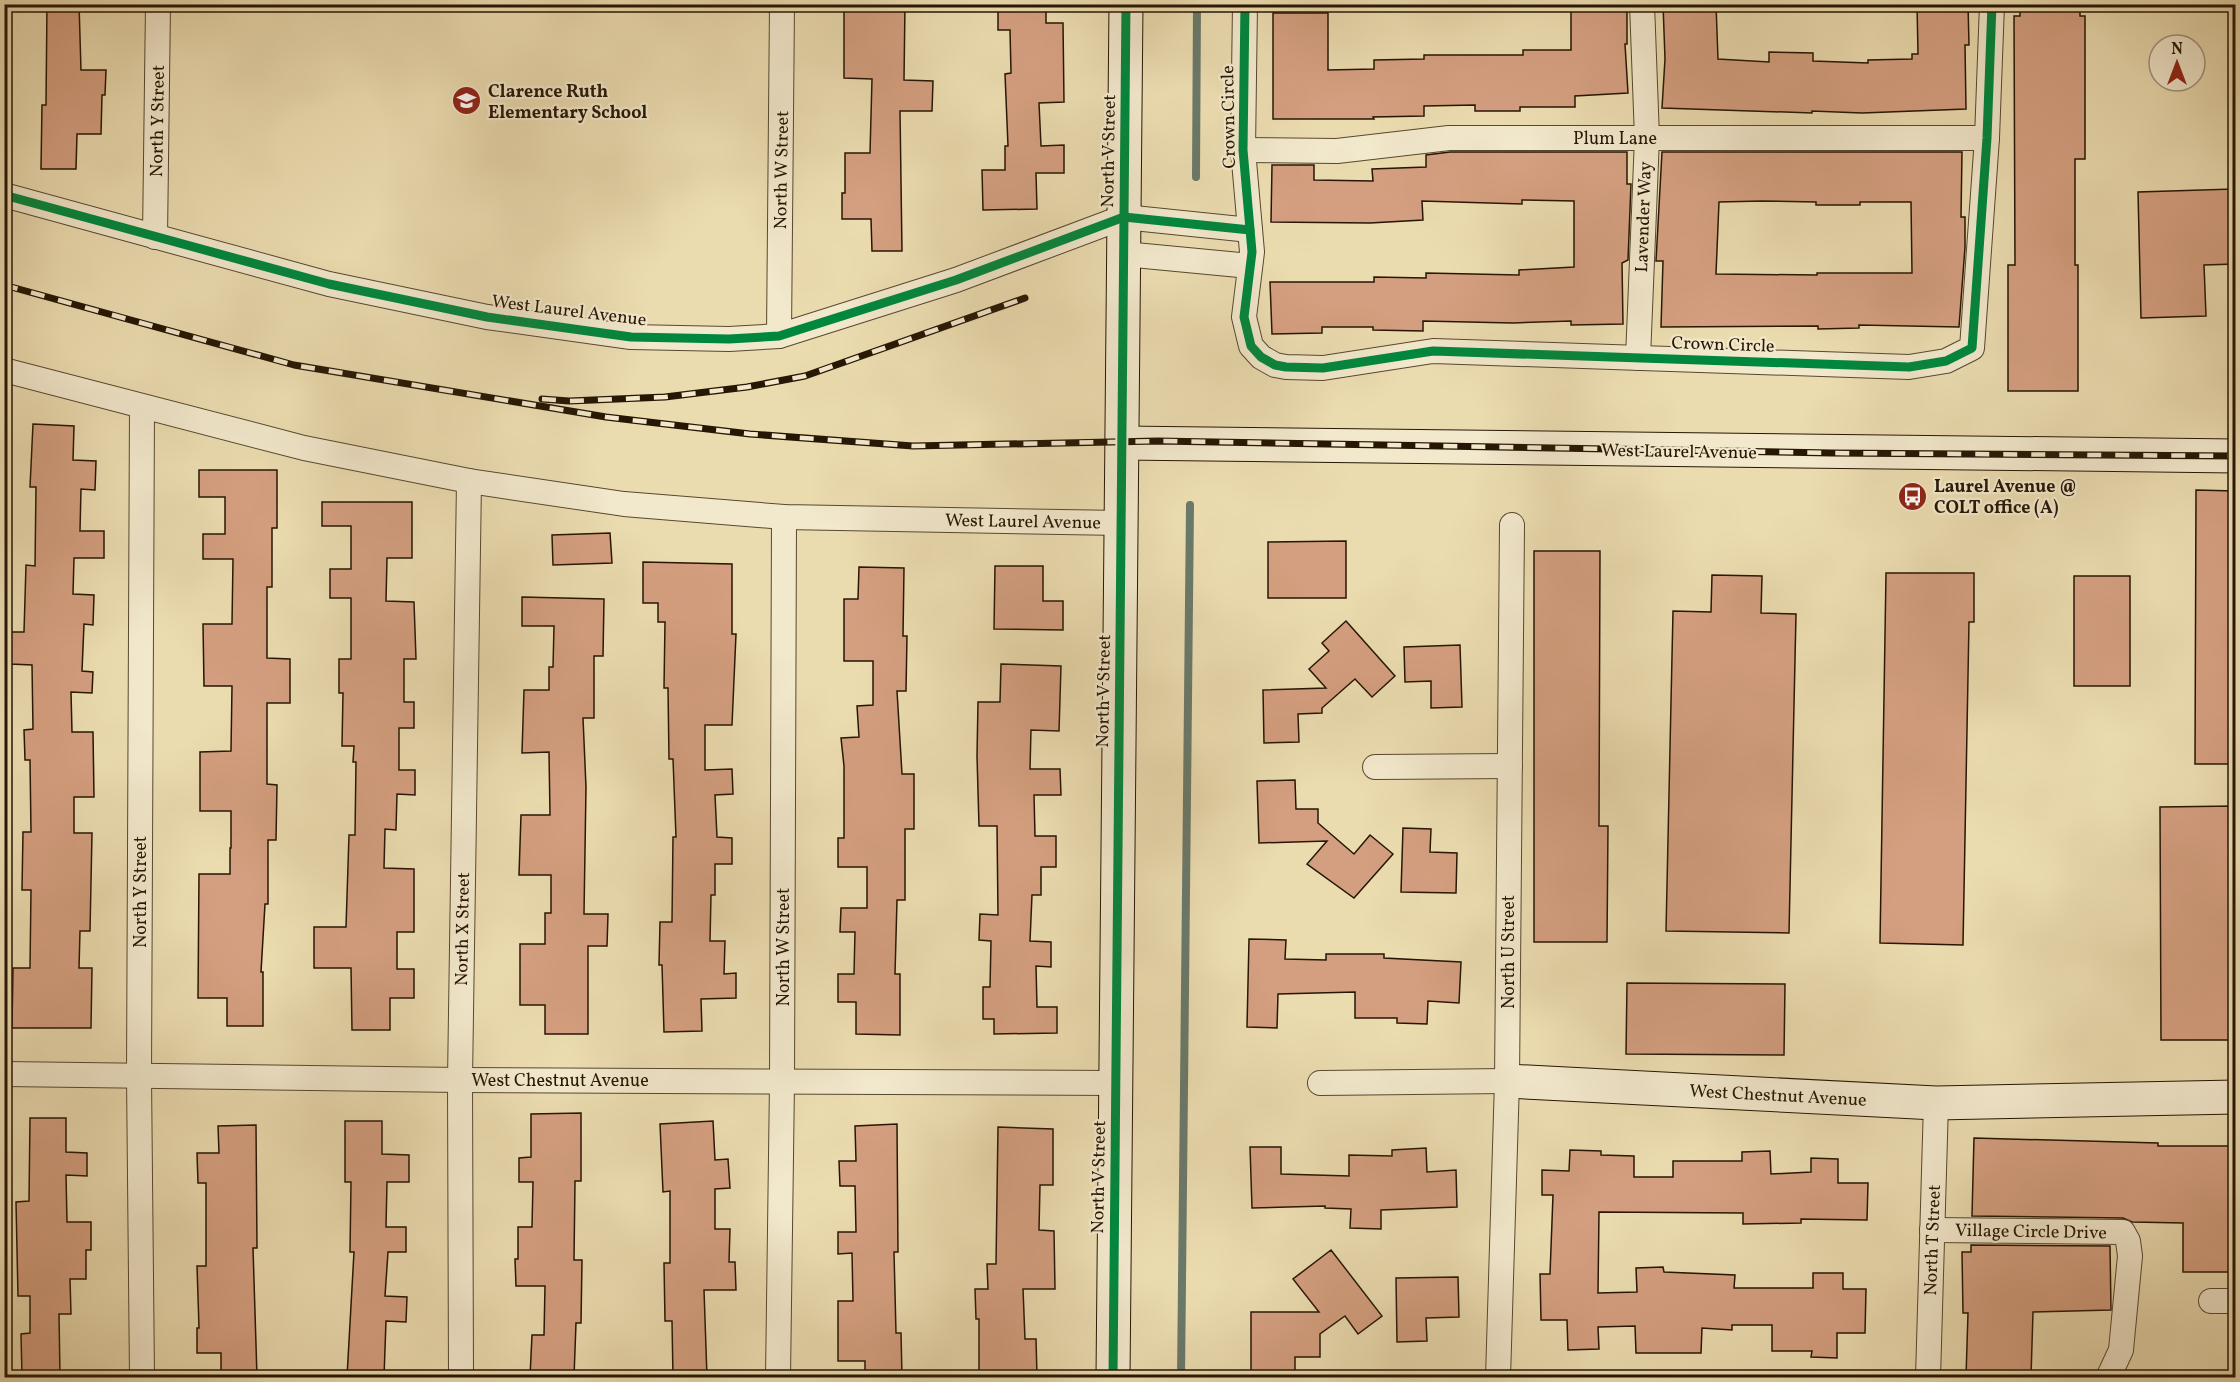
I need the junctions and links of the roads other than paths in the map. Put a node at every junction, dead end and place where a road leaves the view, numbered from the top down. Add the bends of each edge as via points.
1 (158, 4) edge
2 (782, 4) edge
3 (1126, 4) edge
4 (1245, 4) edge
5 (1642, 4) edge
6 (1992, 4) edge
7 (1647, 138) junction
8 (1987, 138) junction
9 (1243, 150) junction
10 (4, 195) edge
11 (1124, 217) junction
12 (1250, 230) junction
13 (155, 237) junction
14 (1124, 254) junction
15 (1250, 266) junction
16 (779, 336) junction
17 (1638, 358) junction
18 (4, 370) edge
19 (142, 407) junction
20 (1122, 443) junction
21 (2235, 456) edge
22 (469, 481) junction
23 (784, 517) junction
24 (1121, 523) junction
25 (1512, 525) dead end
26 (1510, 766) junction
27 (1375, 767) dead end
28 (4, 1074) edge
29 (139, 1076) junction
30 (460, 1080) junction
31 (1507, 1081) junction
32 (782, 1082) junction
33 (1116, 1083) junction
34 (1320, 1083) dead end
35 (2235, 1097) edge
36 (1936, 1103) junction
37 (1932, 1230) junction
38 (2235, 1301) edge
39 (2211, 1302) dead end
40 (142, 1377) edge
41 (461, 1377) edge
42 (778, 1377) edge
43 (1113, 1377) edge
44 (1498, 1377) edge
45 (1928, 1377) edge
46 (2108, 1377) edge

1 - 13 street, North Y Street
2 - 16 street, North W Street
3 - 11 street, North V Street
4 - 9 street, Crown Circle
5 - 7 street, Lavender Way
6 - 8 street, Crown Circle
7 - 8 street, Plum Lane
7 - 9 street, Plum Lane via 1449,138 1337,151
7 - 17 street, Lavender Way
8 - 17 street, Crown Circle via 1972,348 1946,361 1909,366
9 - 12 street, Crown Circle
10 - 13 street, West Laurel Avenue
11 - 12 street
11 - 14 street, North V Street
11 - 16 street, West Laurel Avenue via 956,280
12 - 15 street, Crown Circle
13 - 16 street, West Laurel Avenue via 329,284 487,317 631,337
14 - 15 street
14 - 20 street, North V Street
15 - 17 street, Crown Circle via 1244,317 1251,346 1262,357 1286,367 1323,368 1433,351
18 - 19 street, West Laurel Avenue
19 - 22 street, West Laurel Avenue via 304,448
19 - 29 street, North Y Street
20 - 21 street, West Laurel Avenue
20 - 24 street, North V Street
22 - 23 street, West Laurel Avenue via 624,504
22 - 30 street, North X Street
23 - 24 street, West Laurel Avenue
23 - 32 street, North W Street
24 - 33 street, North V Street
25 - 26 street, North U Street
26 - 27 street
26 - 31 street, North U Street
28 - 29 street, West Chestnut Avenue
29 - 30 street, West Chestnut Avenue
29 - 40 street, North Y Street
30 - 32 street, West Chestnut Avenue
30 - 41 street, North X Street
31 - 34 street, West Chestnut Avenue
31 - 36 street, West Chestnut Avenue
31 - 44 street, North U Street
32 - 33 street, West Chestnut Avenue
32 - 42 street, North W Street
33 - 43 street, North V Street
35 - 36 street, West Chestnut Avenue
36 - 37 street, North T Street
37 - 45 street, North T Street
37 - 46 street, Village Circle Drive via 2123,1232 2130,1256 2121,1350
38 - 39 street

